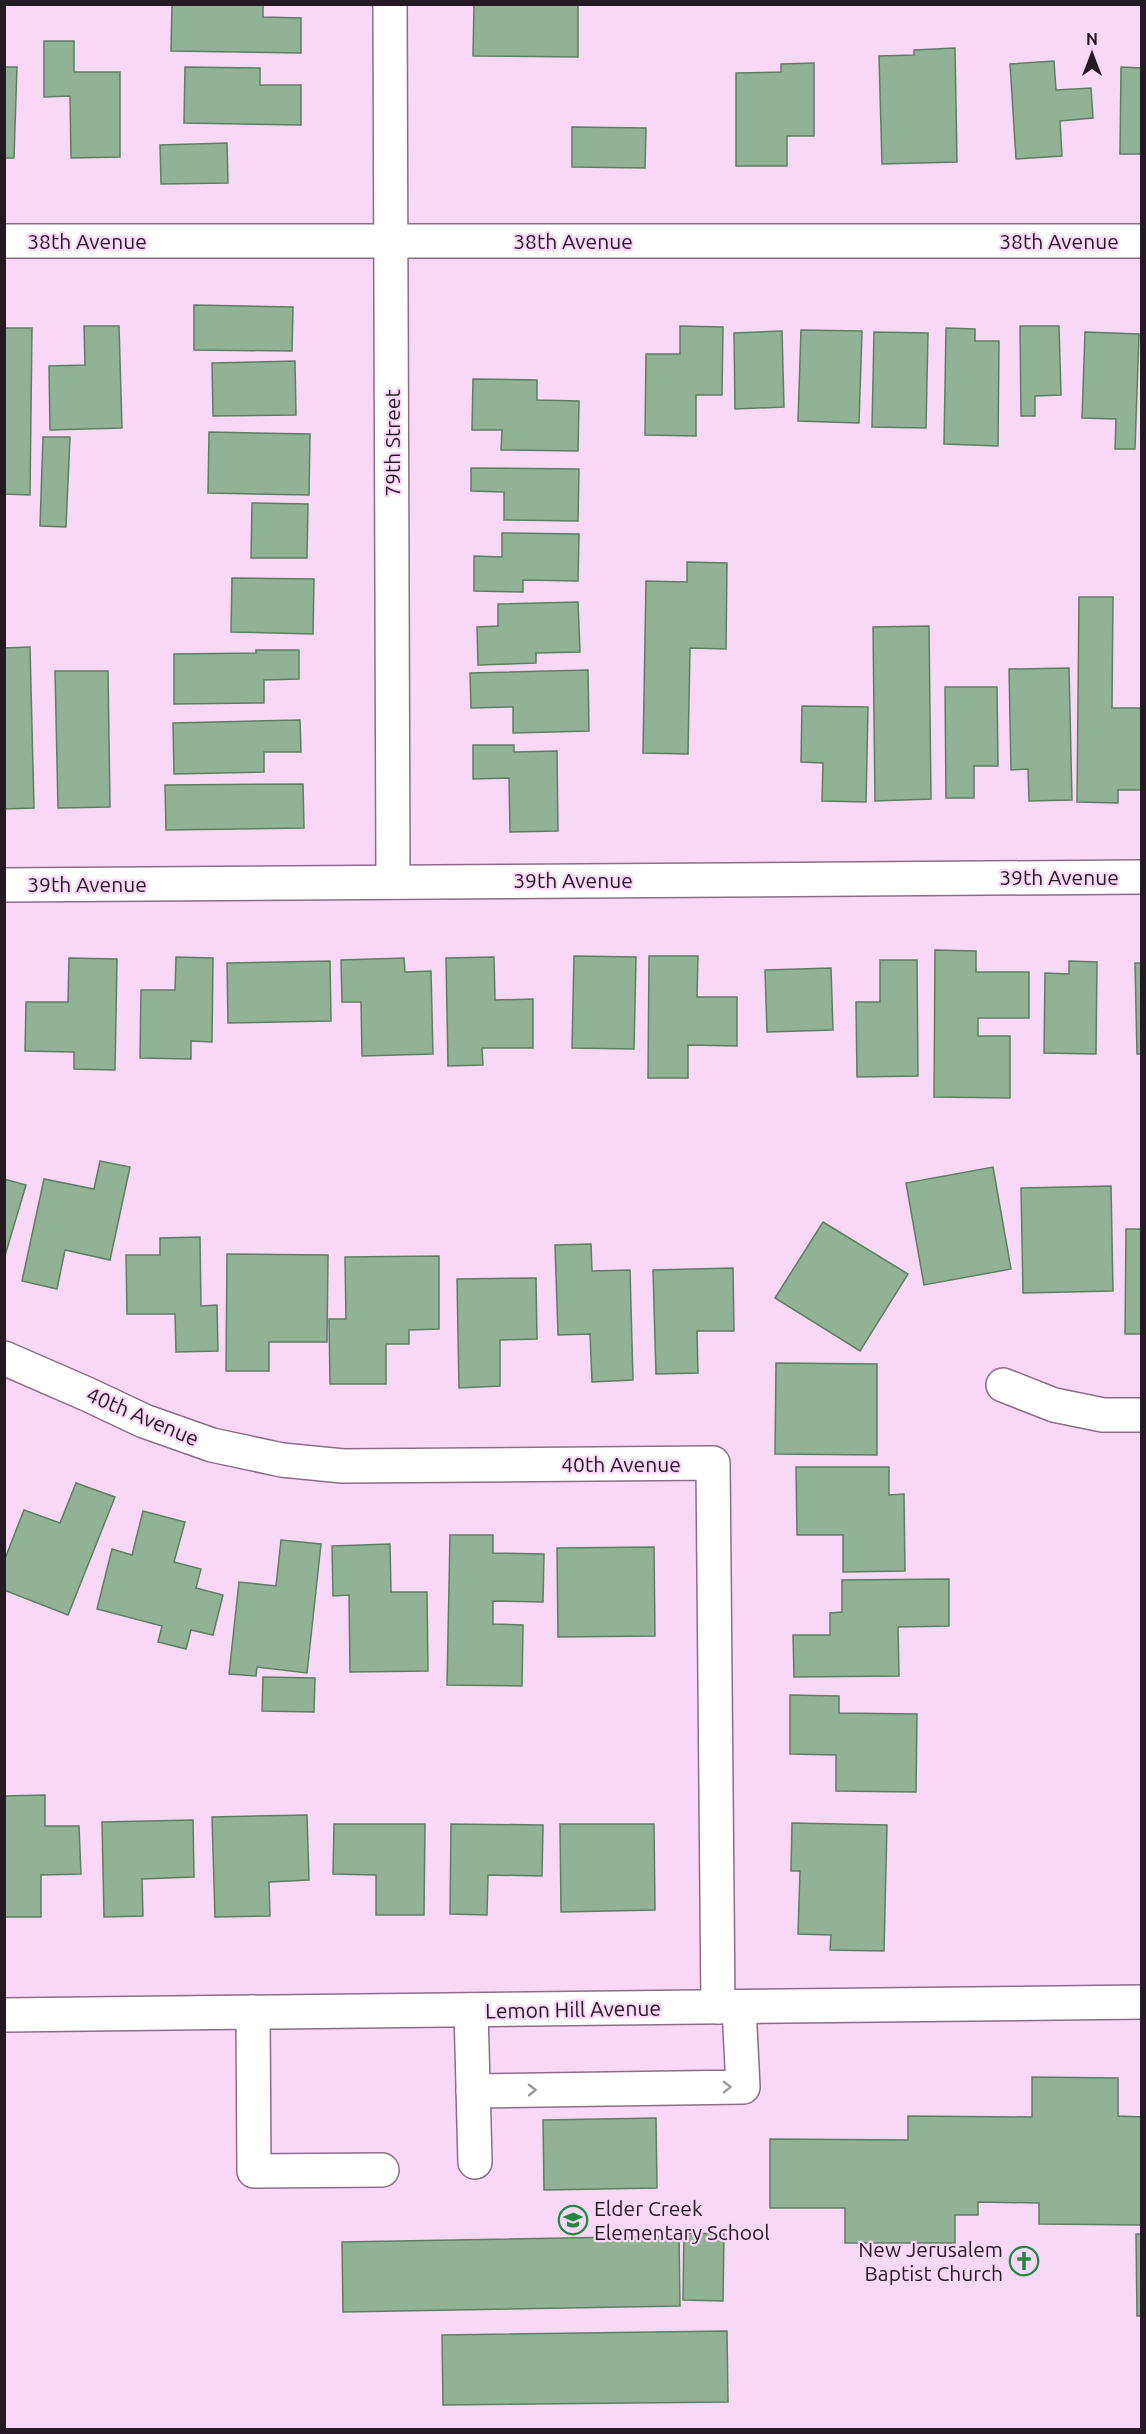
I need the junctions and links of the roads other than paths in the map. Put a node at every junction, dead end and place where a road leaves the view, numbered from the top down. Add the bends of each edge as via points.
1 (390, 4) edge
2 (4, 242) edge
3 (391, 242) junction
4 (1142, 242) edge
5 (1142, 877) edge
6 (393, 882) junction
7 (4, 885) edge
8 (4, 1358) edge
9 (1003, 1385) dead end
10 (1142, 1415) edge
11 (1142, 2002) edge
12 (729, 2007) junction
13 (471, 2010) junction
14 (253, 2013) junction
15 (4, 2015) edge
16 (473, 2091) junction
17 (475, 2162) dead end
18 (382, 2170) dead end

1 - 3 street, 79th Street
2 - 3 street, 38th Avenue
3 - 4 street, 38th Avenue
3 - 6 street, 79th Street
5 - 6 street, 39th Avenue
6 - 7 street, 39th Avenue
8 - 12 street, 40th Avenue via 144,1421 212,1445 282,1460 343,1466 713,1463
9 - 10 street via 1054,1405 1103,1415
11 - 12 street, Lemon Hill Avenue
12 - 13 street, Lemon Hill Avenue
16 -> 12 street via 743,2087
13 - 14 street, Lemon Hill Avenue
13 - 16 street
14 - 15 street, Lemon Hill Avenue
14 - 18 street via 254,2171
16 - 17 street

